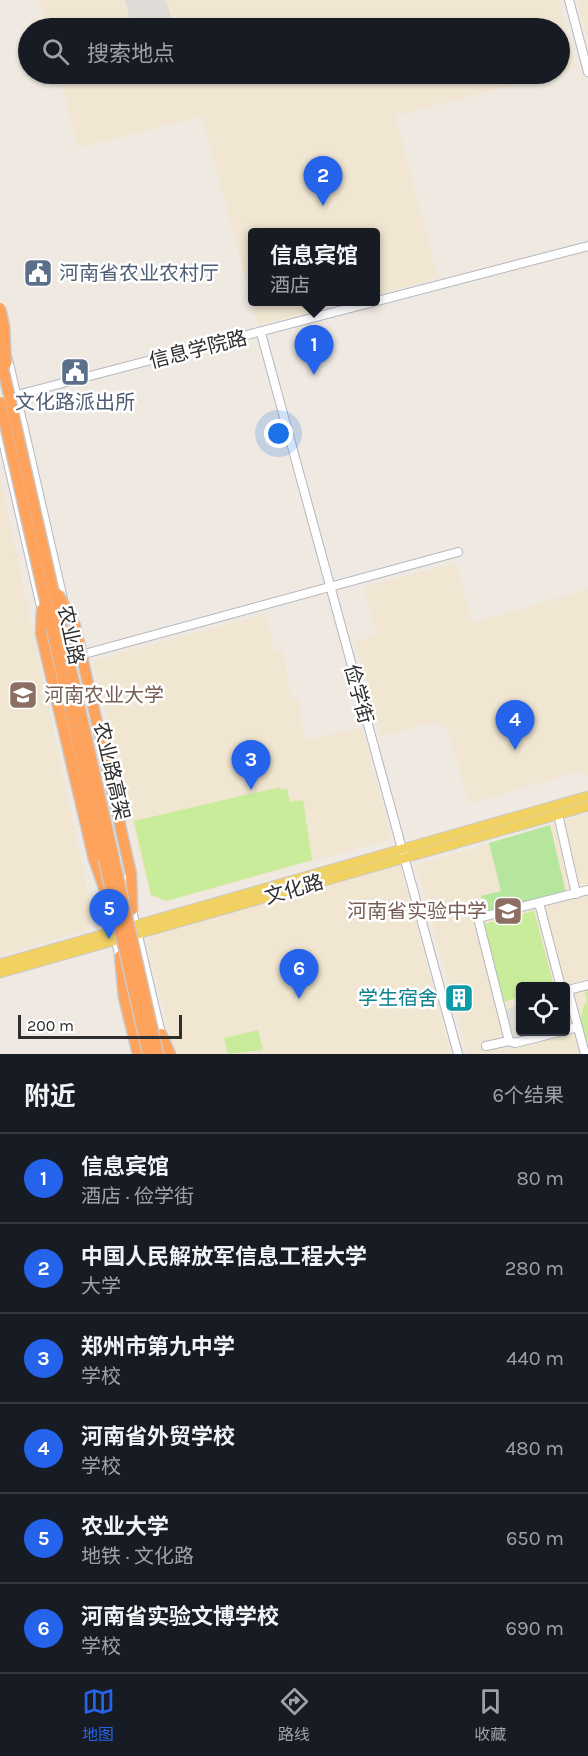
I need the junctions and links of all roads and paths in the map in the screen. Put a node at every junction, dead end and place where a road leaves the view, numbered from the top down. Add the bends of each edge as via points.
1 (568, 0) edge
2 (588, 72) edge
3 (588, 246) edge
4 (380, 301) edge
5 (362, 306) edge
6 (0, 308) edge
7 (0, 322) edge
8 (1, 333) edge
9 (261, 333) junction
10 (0, 355) edge
11 (12, 392) junction
12 (0, 402) edge
13 (0, 428) edge
14 (458, 552) dead end
15 (50, 576) junction
16 (330, 587) junction
17 (43, 594) junction
18 (75, 657) junction
19 (588, 796) edge
20 (588, 806) edge
21 (558, 814) junction
22 (402, 854) junction
23 (588, 890) edge
24 (106, 893) junction
25 (576, 894) junction
26 (539, 903) junction
27 (132, 910) junction
28 (136, 929) junction
29 (115, 936) junction
30 (120, 956) junction
31 (0, 964) edge
32 (0, 973) edge
33 (563, 982) edge
34 (588, 985) edge
35 (570, 988) edge
36 (570, 1004) edge
37 (578, 1027) junction
38 (570, 1029) edge
39 (161, 1034) junction
40 (543, 1036) edge
41 (509, 1041) junction
42 (486, 1046) dead end
43 (140, 1054) edge
44 (148, 1054) edge
45 (158, 1054) edge
46 (165, 1054) edge
47 (170, 1054) edge
48 (458, 1054) edge
49 (585, 1054) edge

1 - 2 street
3 - 4 street, 信息学院路
5 - 9 street, 信息学院路
6 - 11 highway, bridge
7 - 8 street, 农业路
8 - 11 street, 农业路
9 - 11 street, 信息学院路
9 - 16 street, 俭学街
10 - 11 highway, 农业路高架, bridge
11 - 15 highway, 农业路高架, bridge
11 - 18 street, 农业路 via 56,564
12 - 17 highway, 农业路高架, bridge
13 - 24 street, 农业路
14 - 16 street
15 - 27 highway, bridge via 75,627 131,874
15 - 45 highway, 农业路高架, bridge
16 - 18 street
16 - 22 street, 俭学街
17 - 24 highway, bridge via 41,633 94,859
17 - 44 highway, 农业路高架, bridge
18 - 27 street, 农业路
19 - 22 main road, 文化路
20 - 21 main road, 文化路
21 - 22 main road, 文化路
21 - 25 street
22 - 28 main road, 文化路
22 - 48 street, 俭学街
23 - 25 street
24 - 29 street, 农业路
25 - 26 street
26 - 33 street
26 - 41 street via 478,918
27 - 28 street, 农业路
28 - 29 main road, 文化路
28 - 39 street, 农业路
29 - 30 street, 农业路
29 - 31 main road, 文化路
29 - 32 main road, 文化路
30 - 43 street, 农业路
30 - 43 highway via 124,997
34 - 35 street
36 - 37 street
37 - 38 street
37 - 49 street
39 - 46 street, 农业路
39 - 47 highway
40 - 41 street
41 - 42 street

